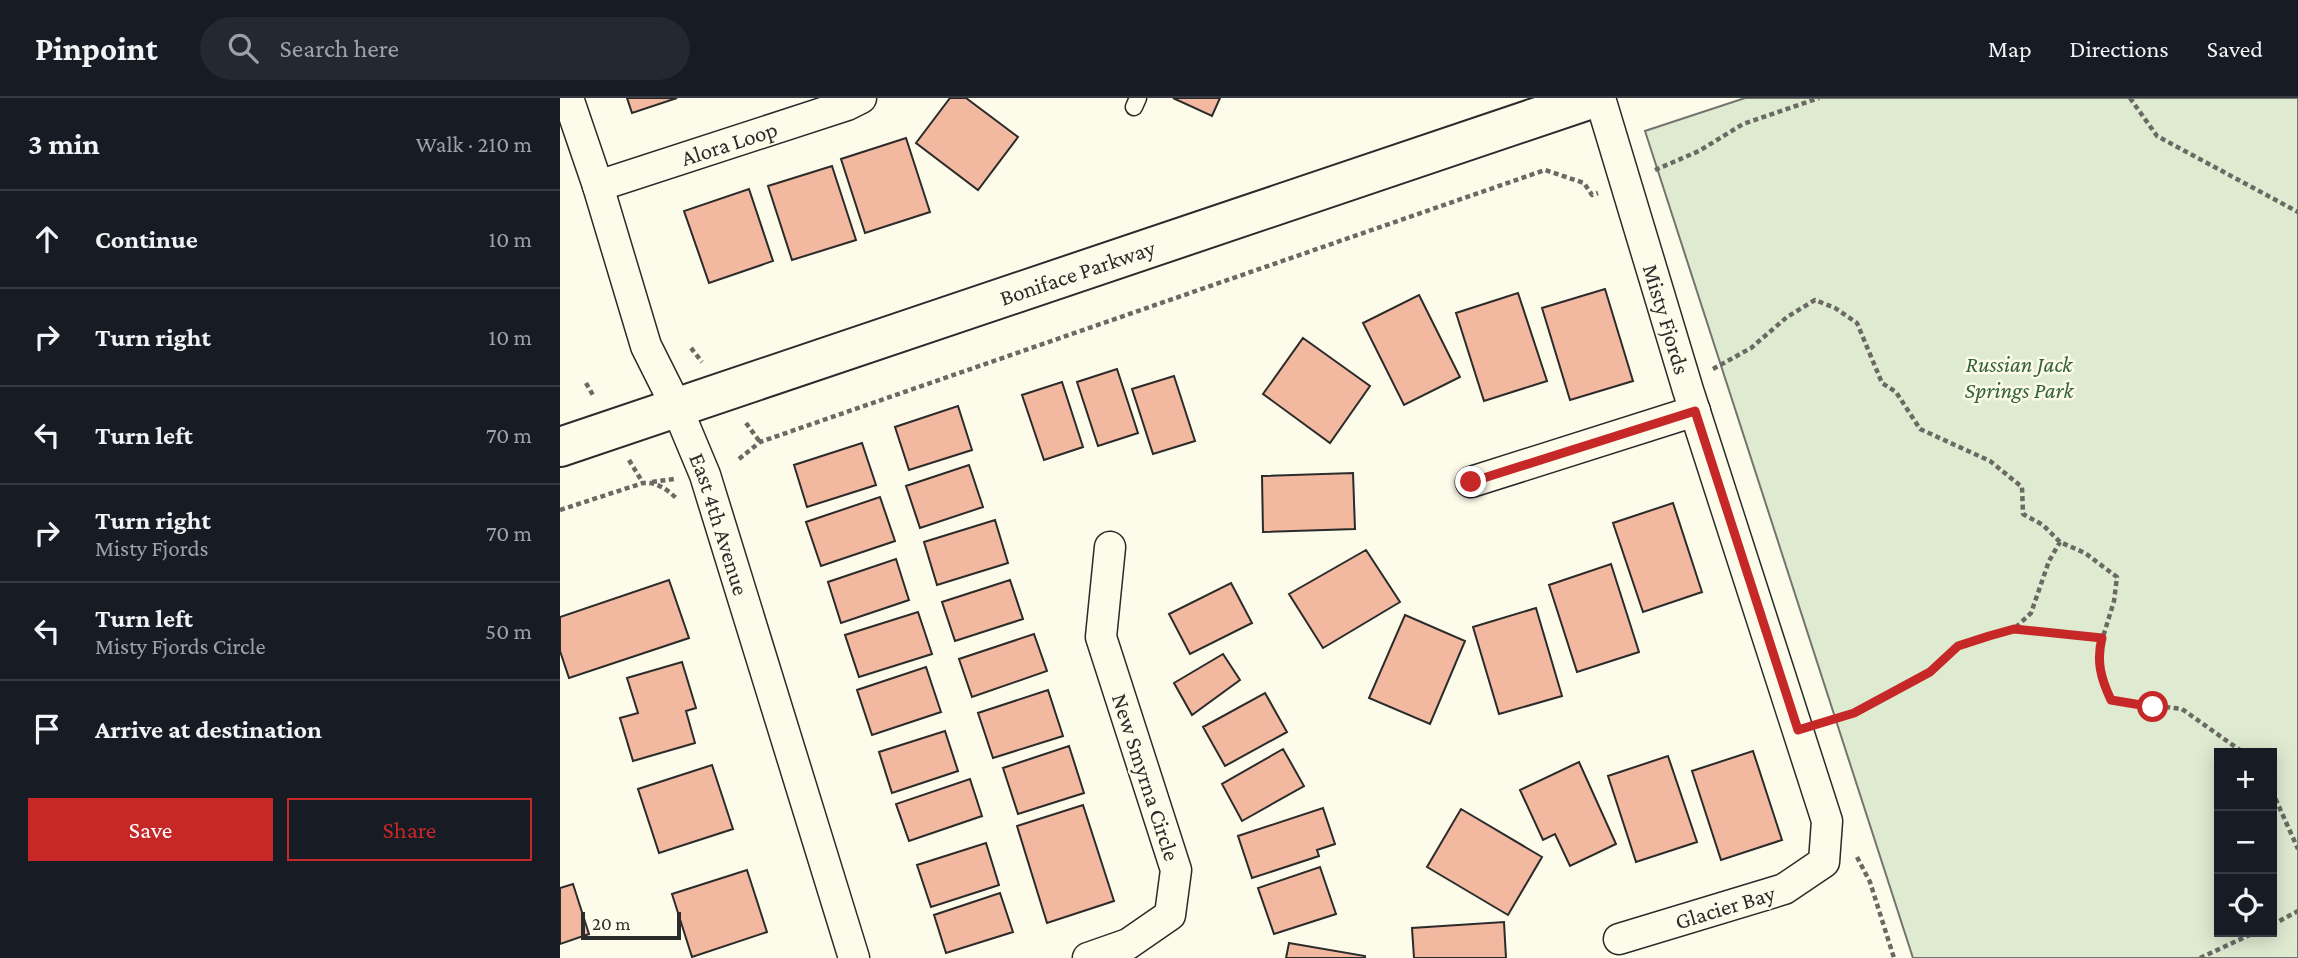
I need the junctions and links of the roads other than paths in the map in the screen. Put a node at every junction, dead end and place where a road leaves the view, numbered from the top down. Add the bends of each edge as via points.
1 (568, 98) edge
2 (861, 98) edge
3 (1594, 98) edge
4 (1600, 98) edge
5 (598, 187) junction
6 (1691, 401) junction
7 (677, 408) junction
8 (560, 447) edge
9 (1471, 482) dead end
10 (1110, 547) dead end
11 (1824, 862) joint
12 (1619, 939) dead end
13 (854, 958) edge
14 (1088, 958) edge

1 - 5 street, East 4th Avenue
2 - 5 street, Alora Loop
3 - 7 main road, Boniface Parkway
4 - 6 street, Misty Fjords
5 - 7 street, East 4th Avenue via 646,345
6 - 9 street
6 - 11 street, Misty Fjords via 1827,821
7 - 8 main road, Boniface Parkway
7 - 13 street, East 4th Avenue via 705,475
10 - 14 street, New Smyrna Circle via 1101,637 1176,870 1170,915 1128,944
11 - 12 street, Glacier Bay via 1784,890

